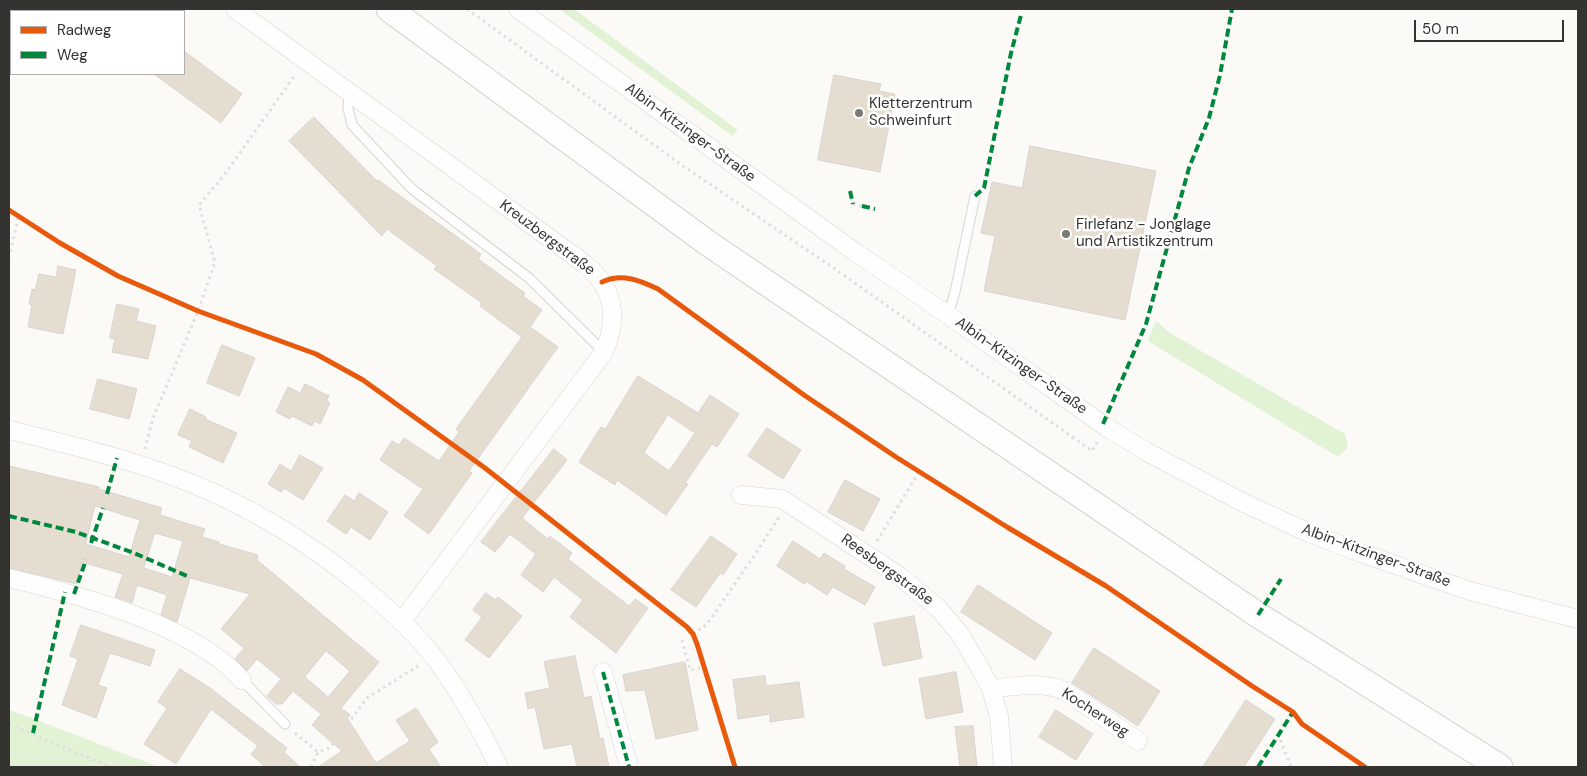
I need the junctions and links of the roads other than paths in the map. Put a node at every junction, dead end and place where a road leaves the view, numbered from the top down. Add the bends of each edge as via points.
1 (235, 9) edge
2 (518, 9) edge
3 (390, 10) edge
4 (349, 92) junction
5 (975, 196) dead end
6 (948, 315) junction
7 (604, 352) junction
8 (9, 430) edge
9 (741, 495) dead end
10 (9, 578) edge
11 (1578, 619) edge
12 (402, 621) junction
13 (603, 672) dead end
14 (242, 680) joint
15 (991, 689) junction
16 (285, 724) road end
17 (1138, 741) dead end
18 (499, 767) edge
19 (629, 767) edge
20 (1003, 767) edge
21 (1500, 767) edge

1 - 4 street, Kreuzbergstraße
2 - 6 street, Albin-Kitzinger-Straße via 803,216
3 - 21 main road via 709,244 1258,615
4 - 7 lane via 352,125 412,189 529,278
4 - 7 street, Kreuzbergstraße via 595,272 609,294 612,308 610,340
5 - 6 lane
6 - 11 street, Albin-Kitzinger-Straße via 1106,427 1242,502 1316,536 1470,591
7 - 12 street, Kreuzbergstraße
8 - 12 street via 117,458 213,493 314,550
9 - 15 street, Reesbergstraße via 788,502 898,575 938,608 960,634
10 - 14 street via 74,594 134,615 201,647
12 - 18 street via 433,656 476,721
13 - 19 street
14 - 16 lane
15 - 17 street, Kocherweg via 1054,687
15 - 20 street, Reesbergstraße via 999,716

